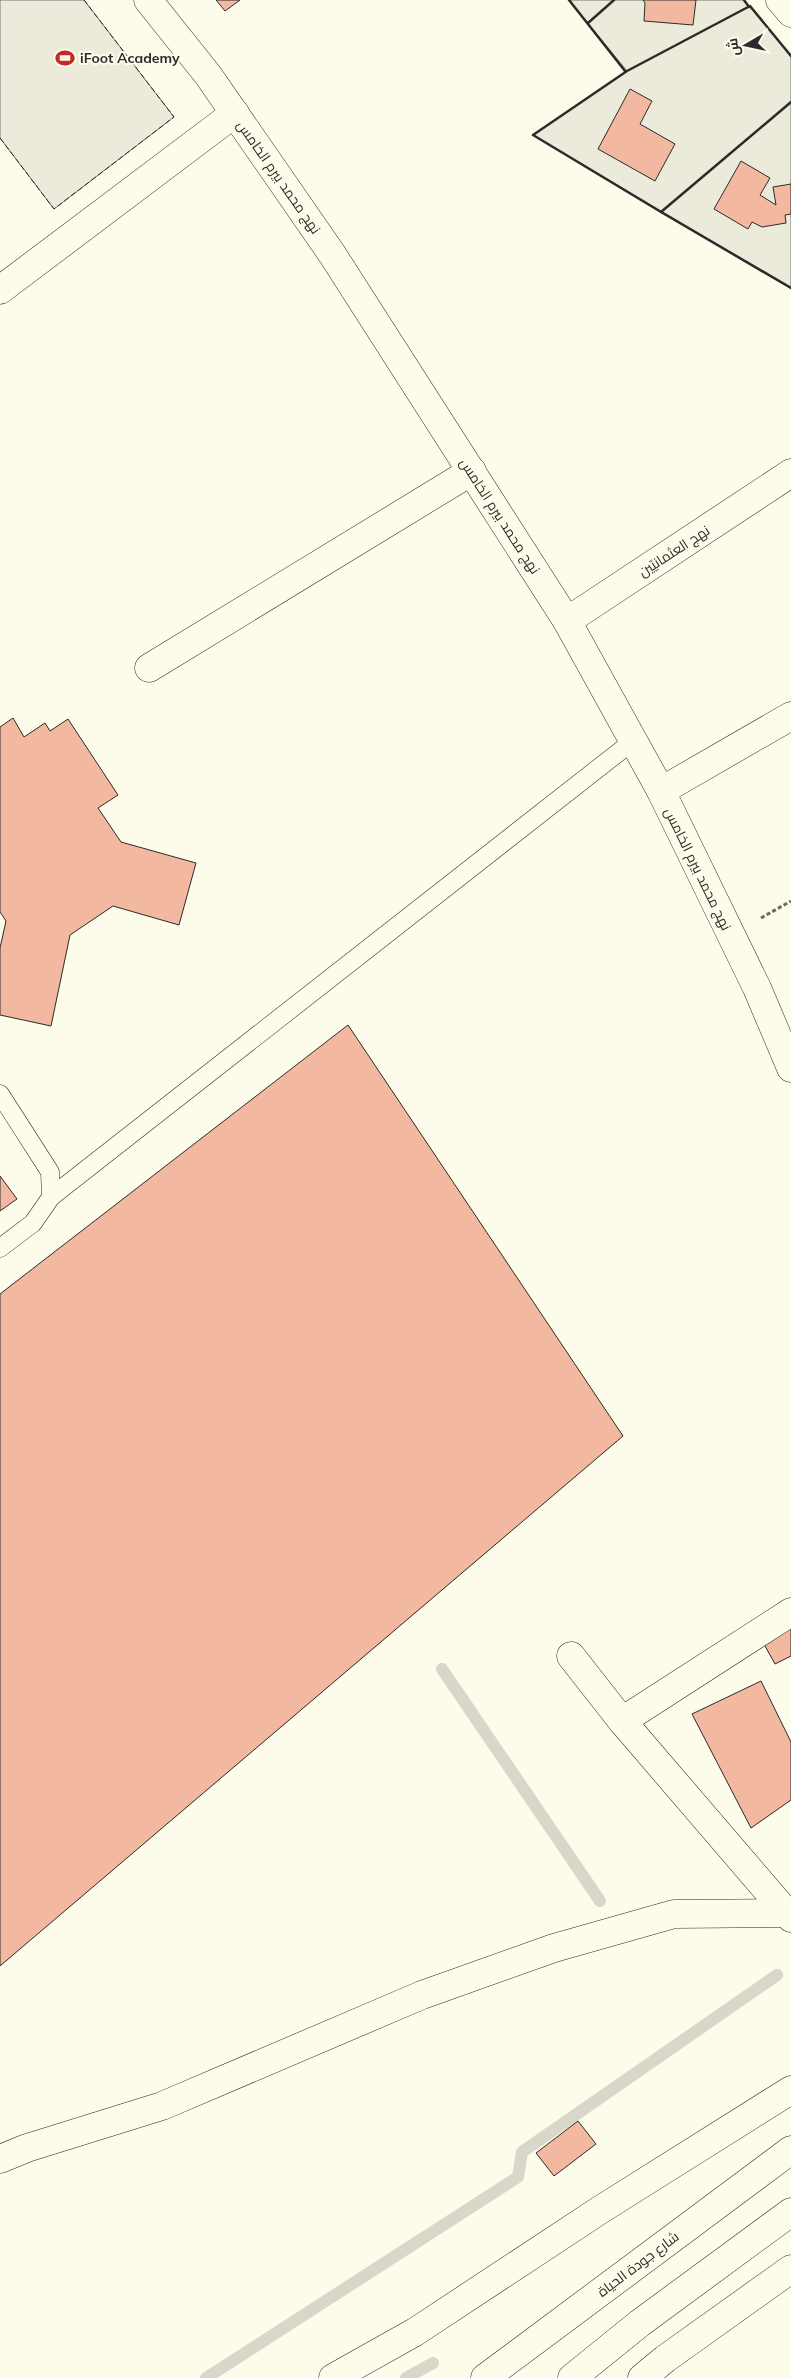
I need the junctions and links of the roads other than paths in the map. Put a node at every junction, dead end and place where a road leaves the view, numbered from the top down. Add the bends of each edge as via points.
1 (148, 0) edge
2 (780, 0) edge
3 (791, 13) edge
4 (235, 113) junction
5 (0, 290) edge
6 (472, 472) junction
7 (787, 483) edge
8 (567, 621) junction
9 (149, 668) dead end
10 (791, 716) edge
11 (633, 741) junction
12 (661, 791) junction
13 (791, 1068) edge
14 (0, 1094) edge
15 (51, 1197) junction
16 (0, 1248) edge
17 (791, 1612) edge
18 (571, 1656) dead end
19 (622, 1721) junction
20 (789, 1916) edge
21 (791, 2090) edge
22 (791, 2150) edge
23 (0, 2159) edge
24 (791, 2212) edge
25 (791, 2269) edge
26 (333, 2378) edge
27 (485, 2378) edge
28 (572, 2378) edge
29 (642, 2378) edge

1 - 4 main road, نهج محمد بيرم الخامس
2 - 3 main road
4 - 5 main road
4 - 6 main road, نهج محمد بيرم الخامس via 332,254
6 - 8 main road, نهج محمد بيرم الخامس
6 - 9 main road
7 - 8 main road, نهج العثمانيّين
8 - 11 main road, نهج محمد بيرم الخامس
10 - 12 main road
11 - 12 main road, نهج محمد بيرم الخامس
11 - 15 lane
12 - 13 main road, نهج محمد بيرم الخامس via 757,988
14 - 15 lane via 50,1172
15 - 16 lane via 33,1223
17 - 19 main road
18 - 19 main road
19 - 20 main road
20 - 23 main road via 674,1914 554,1948 422,1995 162,2106
21 - 26 main road via 415,2332
22 - 27 main road, شارع جودة الحياة
24 - 28 main road via 640,2323
25 - 29 main road

